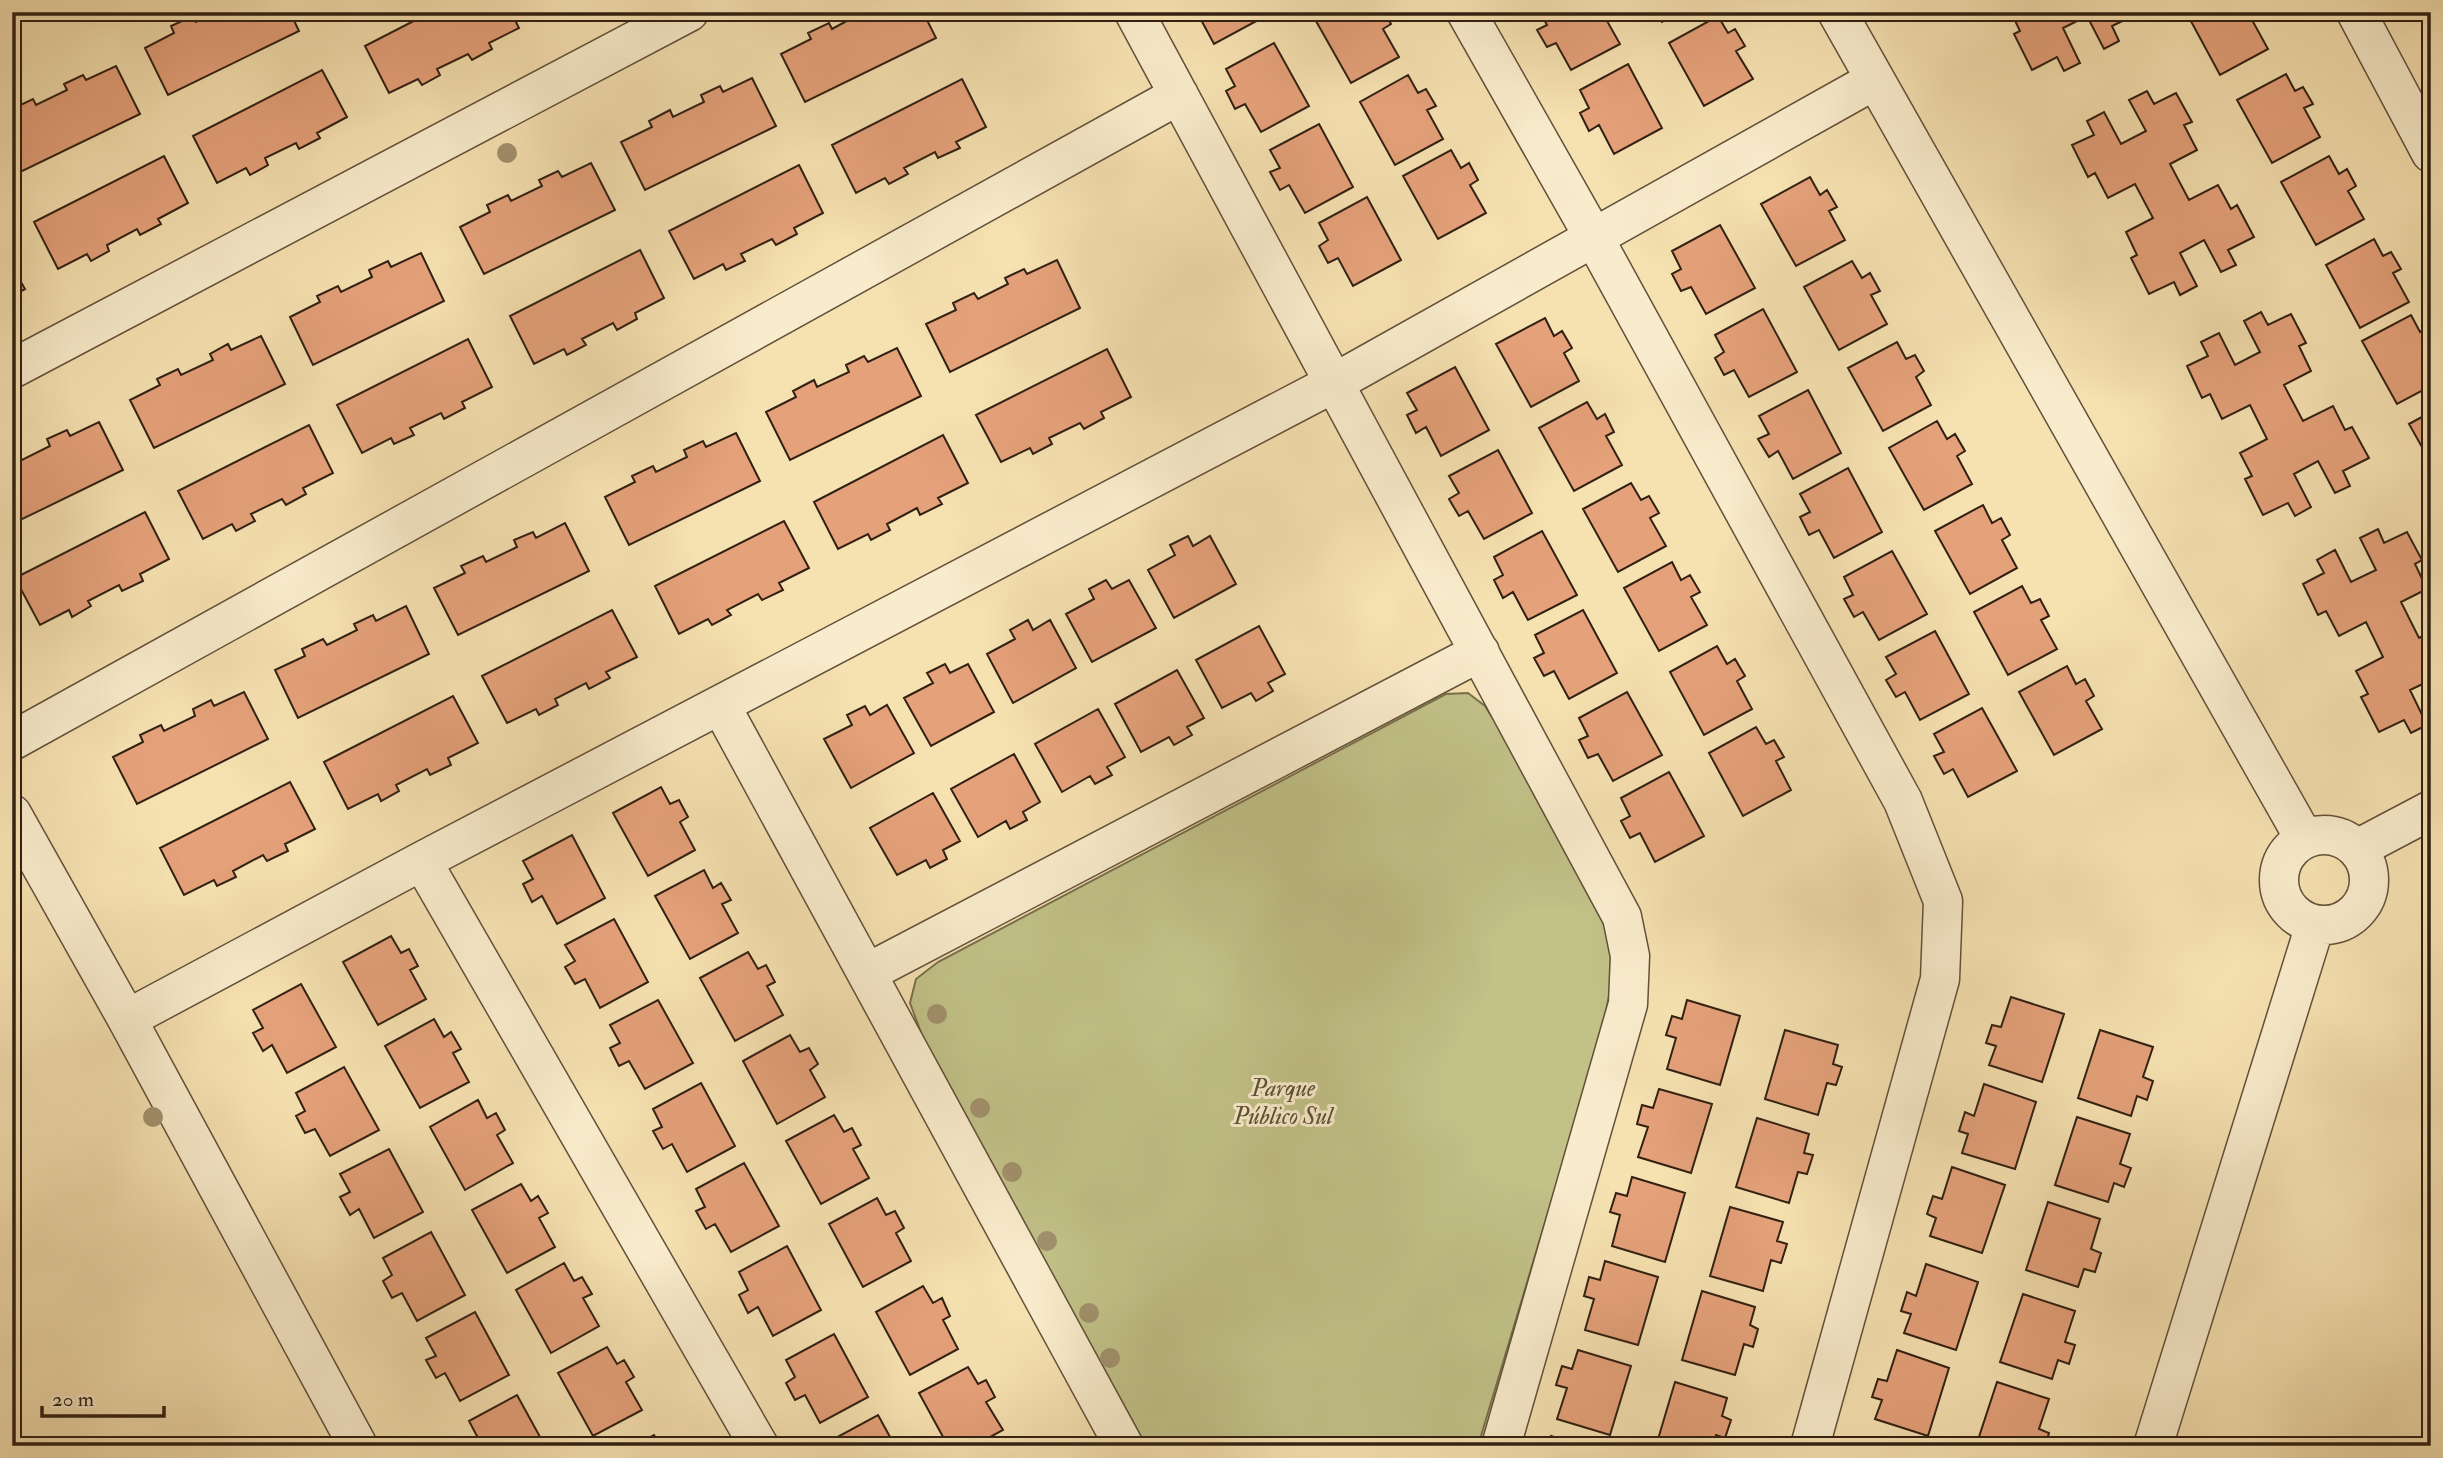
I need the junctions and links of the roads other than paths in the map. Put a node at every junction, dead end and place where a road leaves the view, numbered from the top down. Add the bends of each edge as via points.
1 (689, 12) edge
2 (1135, 12) edge
3 (1466, 12) edge
4 (1837, 12) edge
5 (2356, 12) edge
6 (1875, 80) junction
7 (1179, 94) junction
8 (2431, 153) edge
9 (1593, 236) junction
10 (12, 369) edge
11 (1334, 383) junction
12 (1480, 652) junction
13 (720, 706) junction
14 (12, 741) edge
15 (2431, 810) edge
16 (12, 814) edge
17 (2304, 838) junction
18 (2357, 849) junction
19 (422, 861) junction
20 (2315, 925) junction
21 (867, 973) junction
22 (127, 1019) junction
23 (358, 1446) edge
24 (760, 1446) edge
25 (1124, 1446) edge
26 (1501, 1446) edge
27 (1810, 1446) edge
28 (2152, 1446) edge

1 - 10 street
2 - 7 street
3 - 9 street
4 - 6 street
5 - 8 street
6 - 9 street
6 - 17 street
7 - 11 street
7 - 14 street
9 - 11 street
9 - 27 street via 1903,801 1943,901 1940,979
11 - 12 street
11 - 13 street
12 - 21 street
12 - 26 street via 1622,918 1630,956 1628,1004
13 - 19 street
13 - 21 street
15 - 18 street
16 - 22 street
17 - 18 street via 2332,835
17 - 20 street via 2283,857 2277,885 2290,911
18 - 20 street via 2370,874 2364,902 2343,922
19 - 22 street
19 - 24 street
20 - 28 street
21 - 25 street
22 - 23 street

